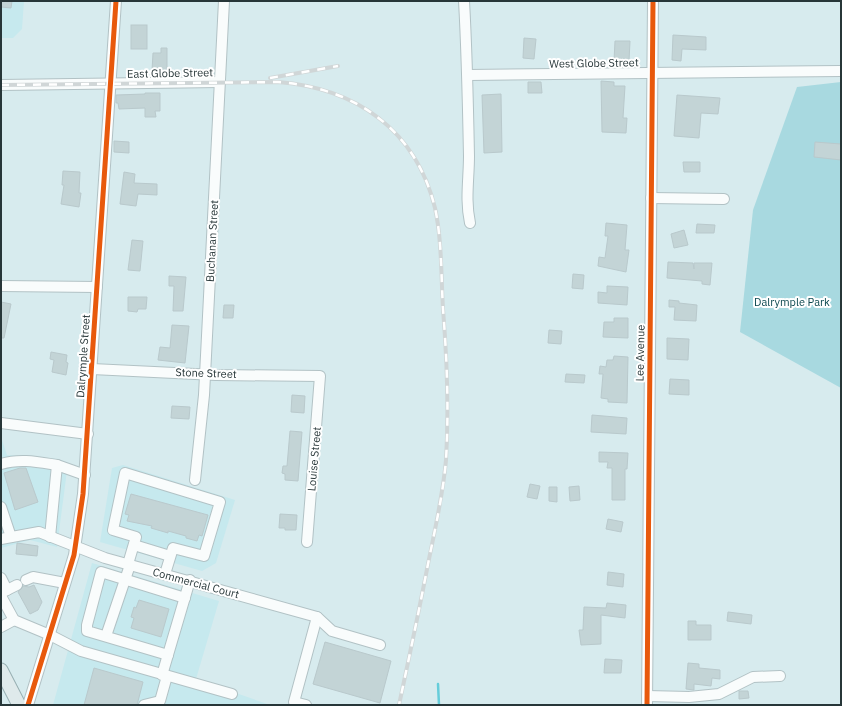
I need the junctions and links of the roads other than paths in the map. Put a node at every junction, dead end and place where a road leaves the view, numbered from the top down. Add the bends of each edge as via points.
1 (116, 1) edge
2 (224, 1) edge
3 (464, 1) edge
4 (653, 1) edge
5 (841, 70) edge
6 (652, 72) junction
7 (468, 75) junction
8 (220, 82) junction
9 (111, 83) junction
10 (1, 85) edge
11 (651, 198) junction
12 (724, 199) dead end
13 (470, 222) dead end
14 (1, 286) edge
15 (97, 287) junction
16 (92, 369) junction
17 (205, 373) junction
18 (320, 376) joint
19 (1, 423) edge
20 (88, 434) junction
21 (1, 464) edge
22 (57, 465) junction
23 (85, 475) junction
24 (195, 480) dead end
25 (1, 507) edge
26 (50, 537) junction
27 (12, 538) junction
28 (1, 539) edge
29 (307, 542) dead end
30 (134, 545) junction
31 (75, 548) junction
32 (170, 556) junction
33 (105, 558) junction
34 (129, 565) junction
35 (101, 572) junction
36 (165, 574) junction
37 (1, 578) edge
38 (124, 579) junction
39 (190, 580) junction
40 (65, 583) junction
41 (3, 593) edge
42 (185, 598) junction
43 (316, 617) junction
44 (14, 620) junction
45 (1, 627) edge
46 (50, 635) junction
47 (106, 636) junction
48 (380, 645) dead end
49 (168, 656) junction
50 (1, 670) edge
51 (164, 676) junction
52 (780, 676) dead end
53 (232, 694) dead end
54 (647, 701) edge
55 (19, 705) edge
56 (28, 705) edge
57 (144, 705) edge
58 (306, 705) edge

1 - 9 street, Dalrymple Street
2 - 8 street, Buchanan Street
3 - 7 street
4 - 6 street, Lee Avenue
5 - 6 street, West Globe Street
6 - 7 street, West Globe Street
6 - 11 street, Lee Avenue
7 - 13 street via 469,166 466,193
8 - 9 street, East Globe Street
8 - 17 street, Buchanan Street
9 - 10 street, East Globe Street
9 - 15 street, Dalrymple Street
11 - 12 street
11 - 54 street, Lee Avenue
14 - 15 street
15 - 16 street, Dalrymple Street
16 - 17 street, Stone Street
16 - 20 street, Dalrymple Street
17 - 18 street, Stone Street
17 - 24 street, Buchanan Street
18 - 29 street, Louise Street
19 - 20 street
20 - 23 street, Dalrymple Street
21 - 22 street via 11,461 34,461
22 - 23 street
22 - 26 street
23 - 31 street, Dalrymple Street
25 - 27 street
26 - 27 street, Commercial Court via 39,532
26 - 31 street, Commercial Court
27 - 28 street, Commercial Court
30 - 32 street
30 - 32 street via 136,537 113,530 125,473 220,502 204,556 173,548
30 - 34 street
31 - 33 street, Commercial Court
31 - 40 street, Dalrymple Street
32 - 36 street
33 - 34 street, Commercial Court
33 - 35 street
34 - 36 street, Commercial Court
34 - 38 street
35 - 38 street
35 - 47 street via 86,628 87,631
36 - 39 street, Commercial Court
37 - 41 street
38 - 42 street
38 - 47 street
39 - 42 street
39 - 43 street, Commercial Court
40 - 41 street via 33,576
40 - 46 street, Dalrymple Street
41 - 44 street
42 - 49 street
43 - 48 street via 332,631
43 - 58 street via 294,702
44 - 45 street
44 - 46 street
46 - 51 street via 81,651
46 - 56 street, Dalrymple Street
47 - 49 street
49 - 51 street
50 - 55 main road
51 - 53 street
51 - 57 street via 160,701
52 - 54 street via 753,677 719,694

